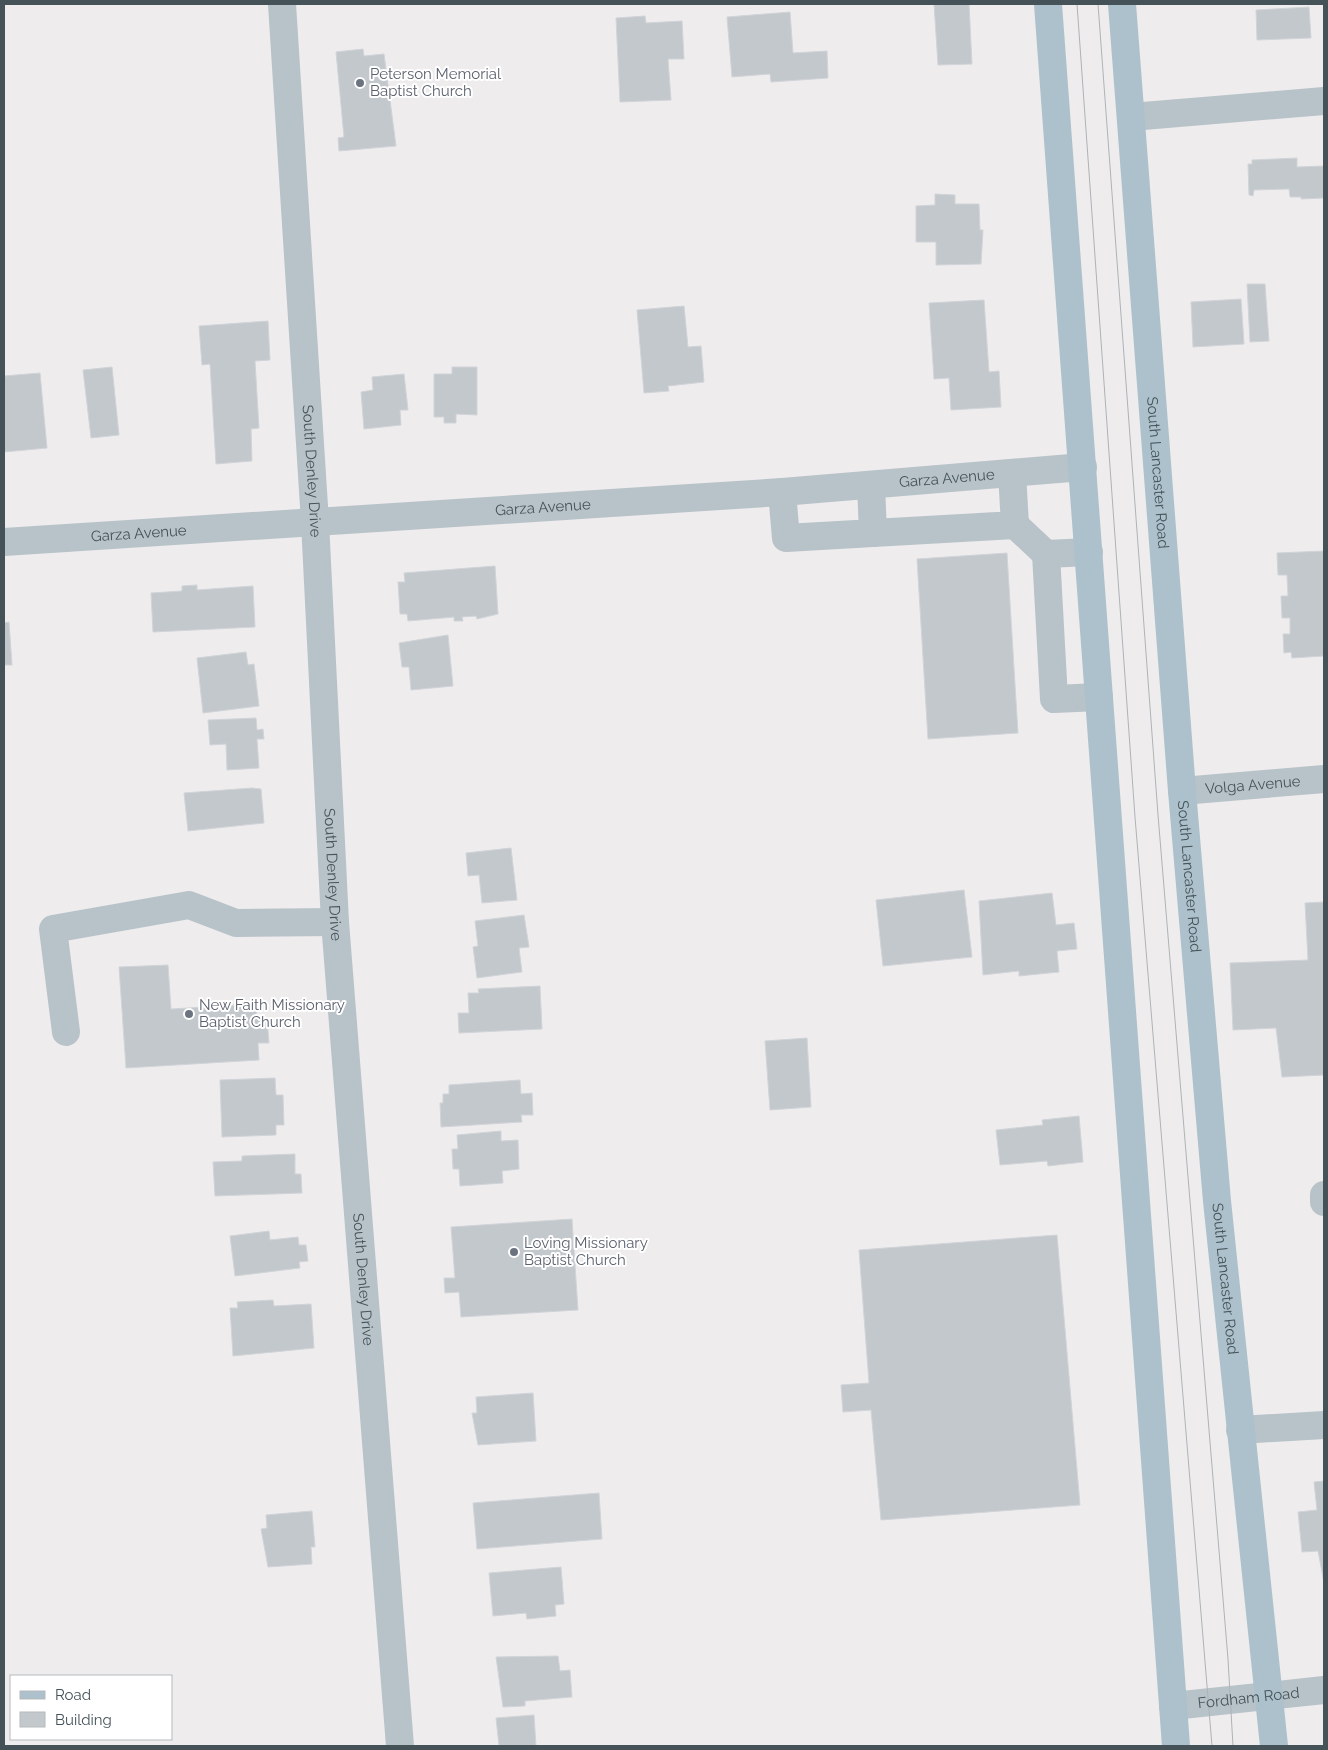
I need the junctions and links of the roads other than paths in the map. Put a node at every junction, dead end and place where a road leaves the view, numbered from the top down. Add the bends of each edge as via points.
1 (282, 4) edge
2 (1048, 4) edge
3 (1122, 4) edge
4 (1324, 101) edge
5 (1131, 117) junction
6 (1082, 467) junction
7 (1012, 474) junction
8 (871, 485) junction
9 (782, 492) junction
10 (315, 522) junction
11 (1015, 525) junction
12 (873, 533) junction
13 (4, 542) edge
14 (1089, 552) junction
15 (1046, 554) junction
16 (1099, 697) junction
17 (1324, 779) edge
18 (1182, 791) junction
19 (335, 922) junction
20 (66, 1032) dead end
21 (1324, 1195) edge
22 (1324, 1202) edge
23 (1324, 1425) edge
24 (1240, 1430) junction
25 (1324, 1690) edge
26 (1270, 1696) junction
27 (1173, 1706) junction
28 (400, 1746) edge
29 (1176, 1746) edge
30 (1274, 1746) edge

1 - 10 street, South Denley Drive
2 - 6 main road
3 - 5 main road, South Lancaster Road
4 - 5 street
5 - 18 main road, South Lancaster Road
6 - 7 street, Garza Avenue
6 - 14 main road
7 - 8 street, Garza Avenue
7 - 11 street
8 - 9 street, Garza Avenue
8 - 12 street
9 - 10 street, Garza Avenue
9 - 12 street via 786,538
10 - 13 street, Garza Avenue
10 - 19 street, South Denley Drive
11 - 12 street
11 - 15 street
14 - 15 street
14 - 16 main road
15 - 16 street via 1054,699
16 - 27 main road
17 - 18 street, Volga Avenue
18 - 24 main road, South Lancaster Road via 1216,1201
19 - 20 street via 236,923 189,905 53,929
19 - 28 street, South Denley Drive
21 - 22 street
23 - 24 street
24 - 26 main road, South Lancaster Road
25 - 26 street, Fordham Road
26 - 27 street, Fordham Road
26 - 30 main road, South Lancaster Road
27 - 29 main road

